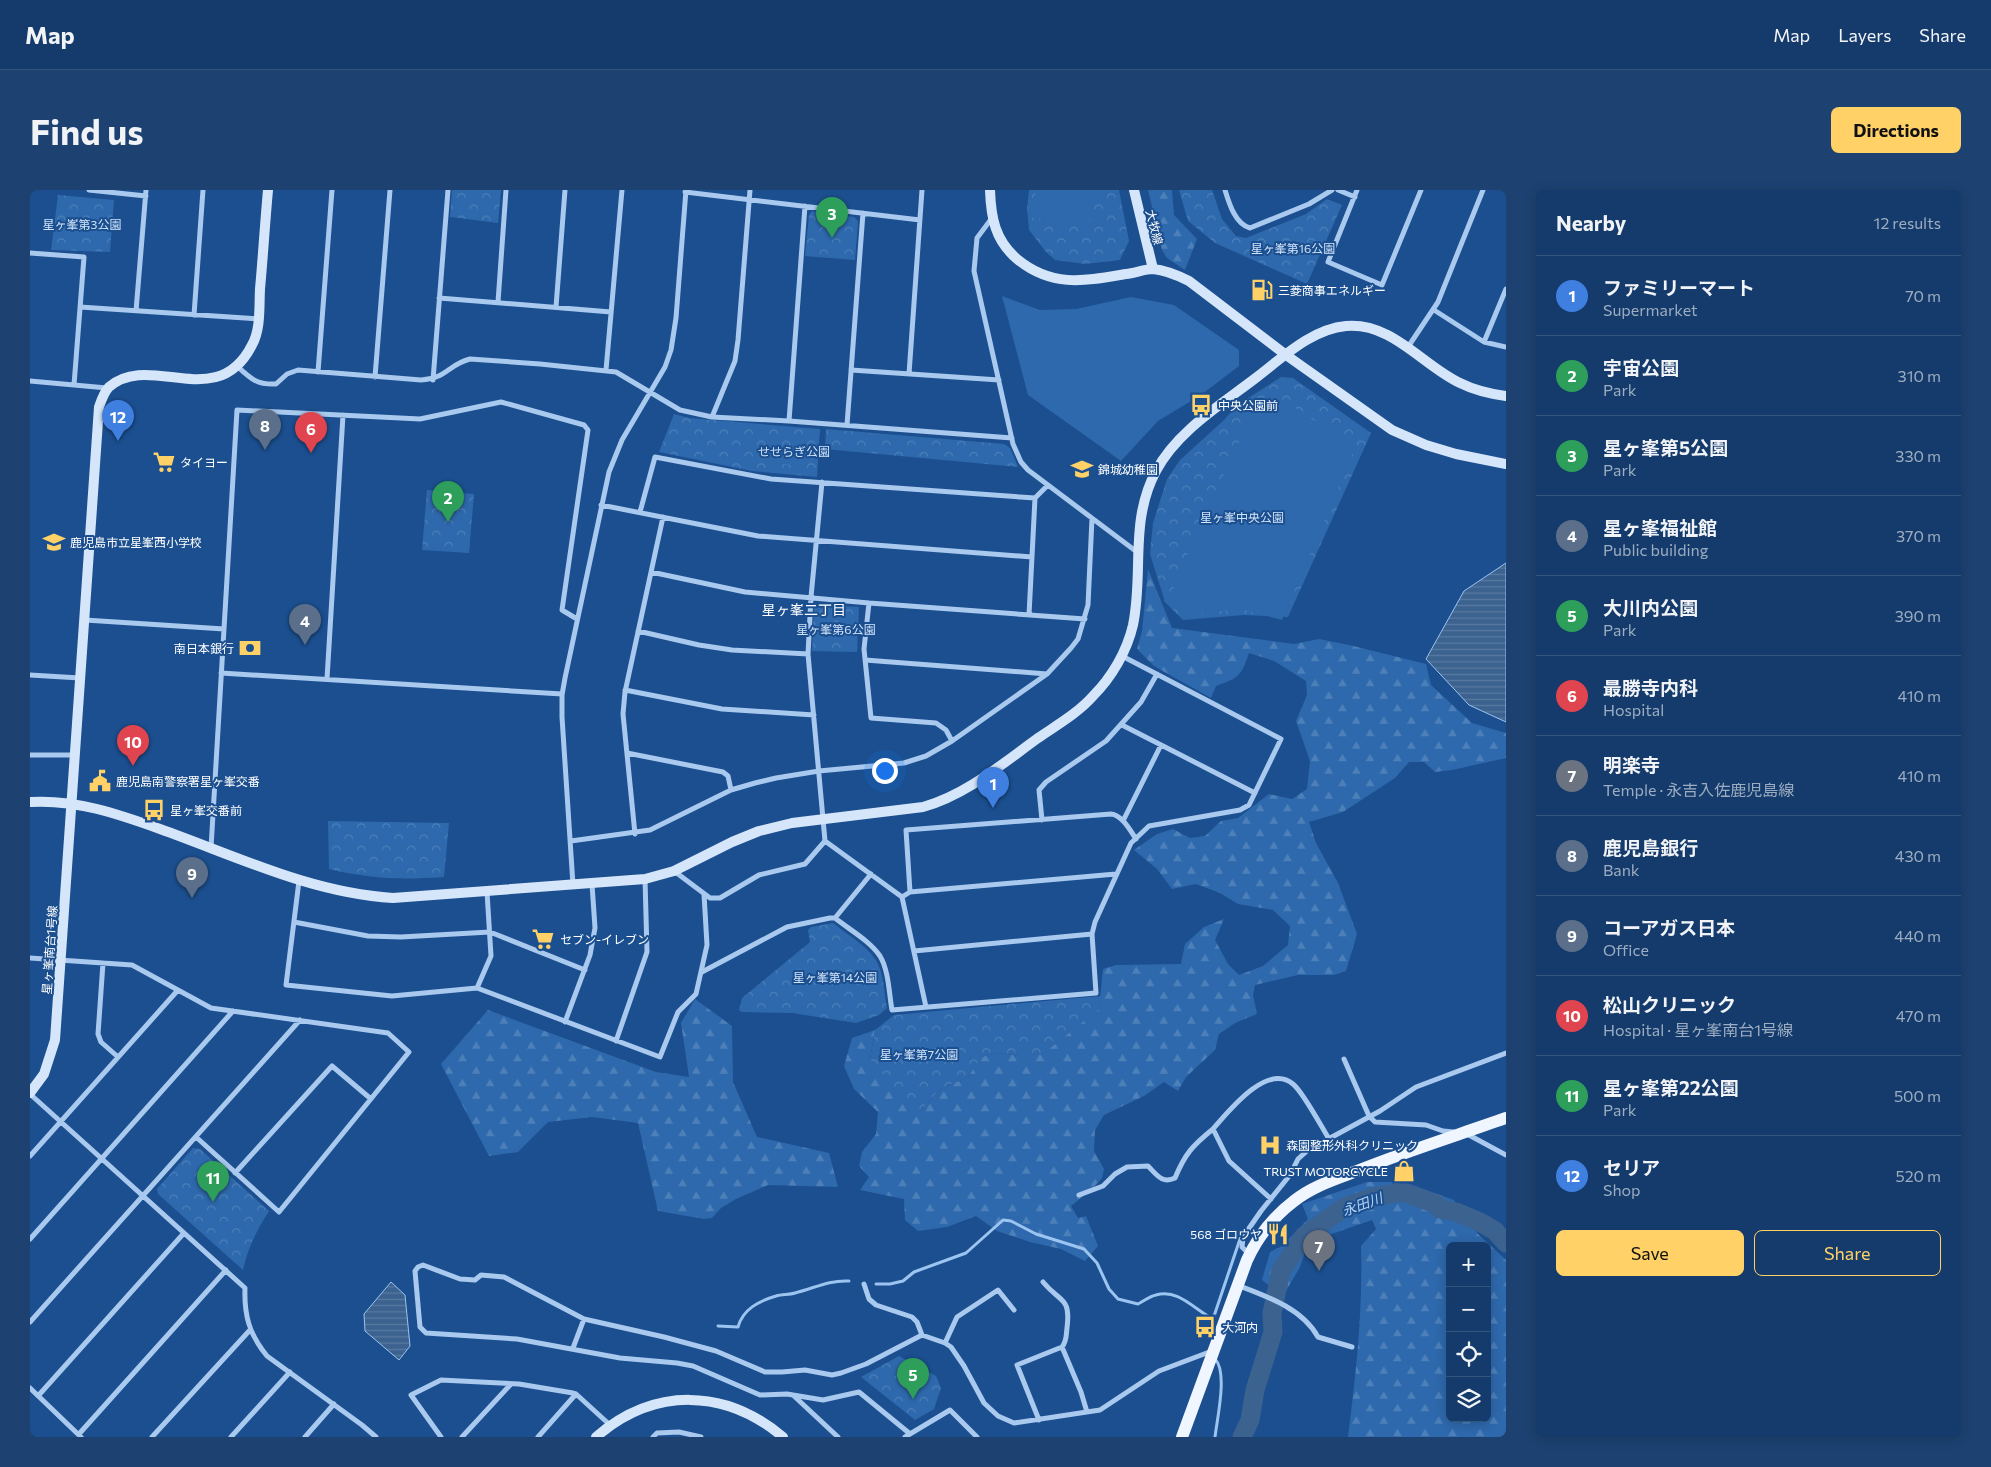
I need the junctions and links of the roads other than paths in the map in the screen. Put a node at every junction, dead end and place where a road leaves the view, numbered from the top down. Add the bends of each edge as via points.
1 (89, 190) edge
2 (204, 190) edge
3 (268, 190) edge
4 (332, 190) edge
5 (390, 190) edge
6 (448, 190) edge
7 (506, 190) edge
8 (565, 190) edge
9 (622, 190) edge
10 (750, 190) edge
11 (922, 190) edge
12 (990, 190) edge
13 (1134, 190) edge
14 (1225, 190) edge
15 (1332, 190) edge
16 (1338, 190) edge
17 (1357, 190) edge
18 (1421, 190) edge
19 (1483, 190) edge
20 (686, 191) edge
21 (146, 193) edge
22 (1355, 197) junction
23 (749, 200) junction
24 (805, 206) junction
25 (863, 213) junction
26 (992, 218) junction
27 (920, 220) junction
28 (30, 253) edge
29 (1153, 270) junction
30 (1506, 288) edge
31 (439, 298) junction
32 (498, 302) junction
33 (80, 307) junction
34 (556, 307) junction
35 (1434, 310) junction
36 (136, 311) junction
37 (611, 312) junction
38 (194, 315) junction
39 (258, 319) junction
40 (1484, 342) junction
41 (1408, 347) junction
42 (1506, 347) edge
43 (1286, 355) junction
44 (237, 366) junction
45 (606, 370) junction
46 (851, 370) junction
47 (318, 372) junction
48 (909, 374) junction
49 (375, 376) junction
50 (433, 380) junction
51 (999, 380) junction
52 (30, 381) edge
53 (74, 385) junction
54 (108, 388) junction
55 (651, 393) junction
56 (1506, 396) edge
57 (343, 415) junction
58 (712, 417) junction
59 (789, 421) junction
60 (847, 425) junction
61 (1012, 438) junction
62 (1506, 464) edge
63 (822, 482) junction
64 (1048, 485) junction
65 (1035, 498) junction
66 (601, 505) junction
67 (640, 512) junction
68 (663, 517) junction
69 (1092, 518) junction
70 (818, 540) junction
71 (1137, 552) junction
72 (1032, 557) junction
73 (651, 572) junction
74 (811, 597) junction
75 (869, 603) junction
76 (1029, 615) junction
77 (577, 619) junction
78 (1085, 619) junction
79 (84, 620) junction
80 (224, 629) junction
81 (638, 631) junction
82 (808, 654) junction
83 (1122, 656) junction
84 (865, 660) junction
85 (221, 673) junction
86 (1047, 674) junction
87 (1157, 674) junction
88 (30, 675) edge
89 (80, 678) junction
90 (327, 679) junction
91 (625, 690) junction
92 (562, 694) junction
93 (814, 715) junction
94 (1122, 725) junction
95 (952, 741) junction
96 (1161, 745) junction
97 (627, 753) junction
98 (30, 755) edge
99 (75, 755) junction
100 (820, 771) junction
101 (731, 790) junction
102 (1255, 794) junction
103 (30, 802) edge
104 (73, 803) junction
105 (824, 819) junction
106 (1042, 820) junction
107 (1123, 821) junction
108 (635, 834) junction
109 (1136, 839) junction
110 (570, 841) junction
111 (825, 841) junction
112 (211, 848) junction
113 (674, 871) junction
114 (871, 874) junction
115 (1116, 874) junction
116 (645, 879) junction
117 (299, 881) junction
118 (592, 884) junction
119 (574, 885) junction
120 (487, 892) junction
121 (910, 892) junction
122 (704, 894) junction
123 (902, 897) junction
124 (835, 918) junction
125 (294, 922) junction
126 (490, 932) junction
127 (1092, 934) junction
128 (914, 951) junction
129 (30, 958) edge
130 (60, 960) junction
131 (103, 963) junction
132 (585, 970) junction
133 (702, 972) junction
134 (477, 988) junction
135 (178, 990) junction
136 (926, 1007) junction
137 (233, 1011) junction
138 (300, 1020) junction
139 (564, 1022) junction
140 (616, 1040) junction
141 (1506, 1053) edge
142 (118, 1057) junction
143 (1344, 1059) dead end
144 (30, 1094) edge
145 (371, 1099) junction
146 (1369, 1116) junction
147 (1506, 1118) edge
148 (61, 1122) junction
149 (1213, 1129) junction
150 (1464, 1133) junction
151 (196, 1137) junction
152 (1329, 1139) junction
153 (1506, 1155) edge
154 (30, 1156) edge
155 (102, 1158) junction
156 (236, 1173) junction
157 (1079, 1195) dead end
158 (143, 1196) junction
159 (1271, 1199) junction
160 (184, 1233) junction
161 (30, 1239) edge
162 (1250, 1254) junction
163 (226, 1270) junction
164 (1043, 1282) dead end
165 (864, 1284) dead end
166 (1237, 1285) junction
167 (1014, 1310) dead end
168 (584, 1319) junction
169 (30, 1322) edge
170 (250, 1330) junction
171 (922, 1335) junction
172 (945, 1343) junction
173 (1062, 1347) junction
174 (1352, 1347) dead end
175 (573, 1348) junction
176 (1213, 1351) junction
177 (290, 1372) junction
178 (511, 1384) junction
179 (30, 1388) edge
180 (576, 1394) junction
181 (794, 1395) junction
182 (38, 1396) junction
183 (334, 1404) junction
184 (1087, 1412) junction
185 (1039, 1420) junction
186 (610, 1425) junction
187 (907, 1435) edge
188 (80, 1436) edge
189 (152, 1437) edge
190 (232, 1437) edge
191 (305, 1437) edge
192 (376, 1437) edge
193 (441, 1437) edge
194 (462, 1437) edge
195 (538, 1437) edge
196 (596, 1437) edge
197 (653, 1437) edge
198 (701, 1437) edge
199 (783, 1437) edge
200 (838, 1437) edge
201 (977, 1437) edge
202 (1182, 1437) edge

1 - 21 street
2 - 38 street
3 - 39 street
4 - 47 street
5 - 49 street
6 - 31 street
7 - 32 street
8 - 34 street
9 - 37 street
10 - 23 street
11 - 27 street
12 - 26 street
13 - 29 street, 大牧線
14 - 15 street via 1237,219 1250,228 1309,204
16 - 22 street
17 - 22 street
18 - 22 street via 1382,285 1328,262
19 - 35 street
20 - 23 street
20 - 55 street via 674,336 665,367
21 - 36 street
23 - 24 street
23 - 58 street via 735,361
24 - 25 street
24 - 59 street
25 - 27 street
25 - 46 street
26 - 29 street via 1009,252 1025,265 1055,280 1100,279
26 - 51 street via 976,238 974,271
27 - 48 street
28 - 33 street via 84,257
29 - 43 street via 1189,281
30 - 40 street
31 - 32 street
31 - 50 street
32 - 34 street
33 - 36 street
33 - 53 street
34 - 37 street
35 - 40 street
35 - 41 street
36 - 38 street
37 - 45 street
38 - 39 street
39 - 44 street via 252,345
40 - 42 street
41 - 43 street via 1378,329 1347,326 1316,334
41 - 56 street via 1460,383
43 - 62 street via 1392,430 1426,446
43 - 71 street via 1198,423 1169,450 1148,490 1139,521
44 - 47 street via 261,384 276,384 292,371
44 - 54 street via 206,380 130,376
45 - 50 street via 470,359
45 - 55 street via 624,376
46 - 48 street
46 - 60 street
47 - 49 street
48 - 51 street
49 - 50 street
51 - 61 street
52 - 53 street
53 - 54 street
54 - 79 street, 星ヶ峯南台1号線 via 99,407
55 - 58 street via 680,410
55 - 66 street via 615,454
57 - 77 street via 420,419 501,402 584,425 588,430 562,610
57 - 80 street via 236,410
57 - 90 street
58 - 59 street
59 - 60 street
60 - 61 street
61 - 64 street via 1021,462
63 - 65 street
63 - 67 street via 747,475 655,457
63 - 70 street
64 - 65 street
64 - 69 street
65 - 72 street
66 - 67 street
66 - 77 street
67 - 68 street
68 - 70 street via 758,536
68 - 73 street
69 - 71 street
69 - 78 street
70 - 72 street
70 - 74 street
71 - 83 street via 1132,626
72 - 76 street
73 - 74 street via 745,592
73 - 81 street
74 - 75 street
74 - 82 street
75 - 76 street
75 - 84 street
76 - 78 street
77 - 92 street
78 - 86 street via 1074,644
79 - 80 street
79 - 89 street, 星ヶ峯南台1号線
80 - 85 street
81 - 82 street via 724,649
81 - 91 street
82 - 93 street
83 - 87 street
83 - 105 street via 1106,682 1079,709 968,787 923,807
84 - 86 street
84 - 95 street via 871,718 936,723 946,730
85 - 90 street
85 - 112 street
86 - 95 street
87 - 94 street via 1141,702
87 - 102 street via 1281,739
88 - 89 street
89 - 99 street, 星ヶ峯南台1号線
90 - 92 street
91 - 93 street via 722,709
91 - 97 street via 623,714
92 - 110 street
93 - 100 street
94 - 96 street
94 - 106 street via 1106,741 1039,790
95 - 100 street via 926,756 904,763
96 - 102 street
96 - 107 street
97 - 101 street via 723,772 728,776
97 - 108 street
98 - 99 street
99 - 104 street, 星ヶ峯南台1号線
100 - 101 street
100 - 105 street
101 - 108 street via 699,808
102 - 109 street via 1249,805 1240,810 1149,826
103 - 104 street
104 - 112 street via 121,816
104 - 130 street, 星ヶ峯南台1号線
105 - 111 street
105 - 113 street via 760,831
106 - 107 street via 1116,814
106 - 121 street via 906,830
107 - 109 street
108 - 110 street
109 - 115 street
110 - 119 street
111 - 114 street
111 - 122 street via 805,864 760,875 720,898
112 - 117 street
113 - 116 street
113 - 122 street
114 - 123 street
114 - 124 street
115 - 121 street
115 - 127 street
116 - 118 street
116 - 140 street via 647,952
117 - 120 street via 368,897
117 - 125 street
118 - 119 street
118 - 132 street via 595,928
119 - 120 street
120 - 126 street
121 - 123 street
122 - 133 street via 707,945
123 - 128 street
124 - 133 street via 787,927
124 - 136 street via 873,947 881,958 892,1010
125 - 126 street via 368,936
125 - 134 street via 286,985 392,996
126 - 132 street
126 - 134 street via 491,956
127 - 128 street
127 - 136 street via 1096,993
128 - 136 street
129 - 130 street
130 - 131 street
130 - 144 street, 星ヶ峯南台1号線 via 55,1040 44,1074
131 - 135 street via 132,964
131 - 142 street via 98,1034 101,1042
132 - 139 street
133 - 140 street via 696,994 678,1012 660,1057
134 - 139 street
135 - 137 street via 211,1008
135 - 142 street
137 - 138 street
137 - 155 street
138 - 145 street via 388,1032 409,1052
138 - 151 street
139 - 140 street
141 - 146 street via 1416,1087
142 - 148 street
143 - 146 street
144 - 148 street
145 - 156 street via 332,1066
145 - 156 street via 279,1212
146 - 150 street via 1375,1122 1426,1125
146 - 152 street
147 - 150 main road
148 - 154 street
148 - 155 street
149 - 152 street via 1237,1102 1258,1085 1282,1078 1293,1084
149 - 157 street via 1185,1155 1175,1178 1161,1180 1148,1166 1127,1168 1103,1186
149 - 159 street via 1229,1161
150 - 153 street
150 - 162 main road via 1323,1184 1294,1200 1260,1234
151 - 156 street
151 - 158 street
152 - 159 street via 1298,1159
155 - 158 street
155 - 161 street
158 - 160 street
158 - 169 street
159 - 162 street via 1243,1237 1242,1247
160 - 163 street
160 - 182 street
162 - 166 main road
163 - 170 street via 246,1288 245,1314
163 - 188 street
164 - 173 street via 1068,1305 1067,1333
165 - 171 street via 869,1299 912,1317
166 - 174 street via 1289,1308 1313,1328 1318,1337
166 - 176 main road
167 - 172 street via 998,1290 957,1317
168 - 171 street via 716,1351 765,1372 805,1370 841,1374
168 - 175 street
168 - 175 street via 504,1277 481,1275 475,1280 460,1279 423,1265 415,1271 420,1327 426,1333 517,1339
170 - 177 street via 267,1356
170 - 189 street
171 - 172 street
172 - 185 street via 964,1366 984,1403 998,1416 1014,1423
173 - 184 street
173 - 185 street via 1017,1365
175 - 181 street via 620,1358 693,1366 760,1395
176 - 184 street via 1159,1371 1100,1410
176 - 202 main road
177 - 183 street
177 - 190 street
178 - 180 street
178 - 193 street via 441,1380 412,1395
178 - 194 street
179 - 182 street
180 - 186 street
180 - 195 street
181 - 187 street via 823,1400 859,1392
181 - 200 street
182 - 188 street
183 - 191 street
183 - 192 street
184 - 185 street
186 - 196 street
186 - 199 street via 649,1406 670,1401 706,1400 756,1417
187 - 201 street via 950,1410
197 - 198 street via 657,1433 679,1432

